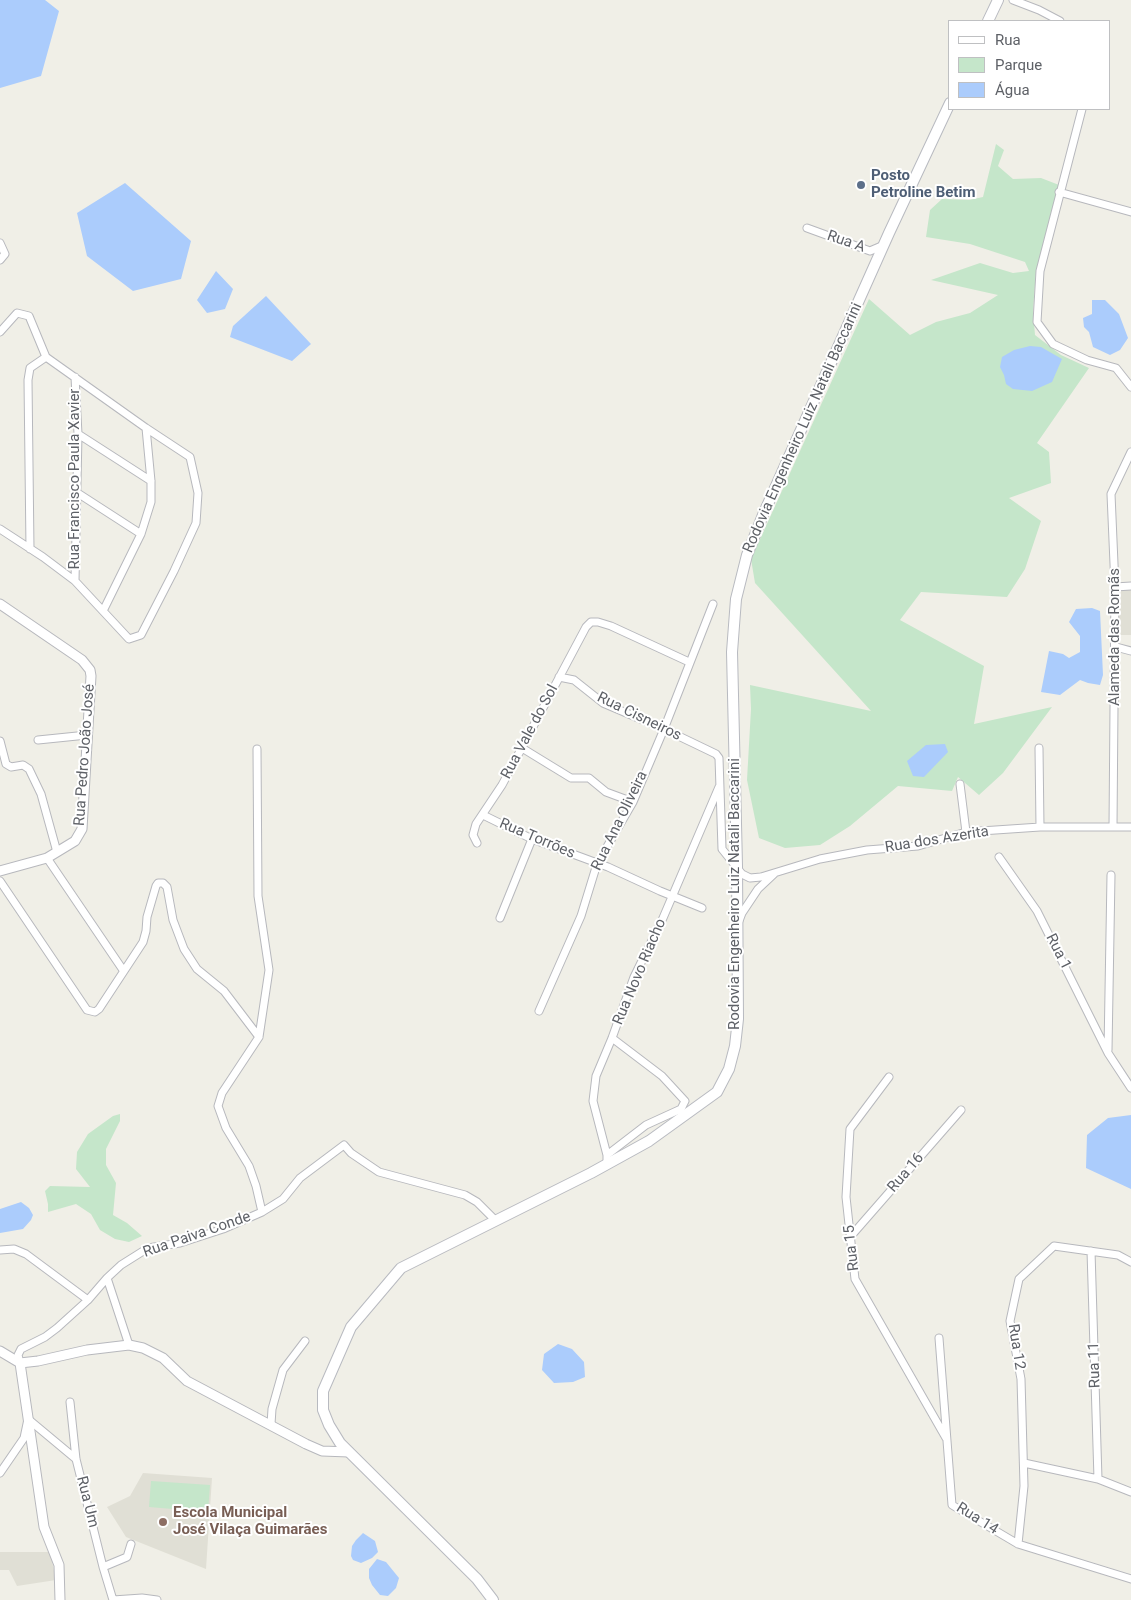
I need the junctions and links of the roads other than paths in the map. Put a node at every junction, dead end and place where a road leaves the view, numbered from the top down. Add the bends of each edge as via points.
1 (998, 0) edge
2 (1013, 0) edge
3 (988, 20) edge
4 (1058, 20) edge
5 (948, 107) edge
6 (1082, 110) edge
7 (1059, 192) junction
8 (1131, 212) edge
9 (807, 228) dead end
10 (0, 244) edge
11 (884, 244) junction
12 (3, 257) edge
13 (0, 332) edge
14 (46, 357) junction
15 (75, 377) junction
16 (1131, 387) edge
17 (146, 428) junction
18 (78, 434) junction
19 (1131, 452) edge
20 (151, 481) junction
21 (76, 492) junction
22 (0, 529) edge
23 (141, 534) junction
24 (30, 548) junction
25 (76, 581) junction
26 (1131, 586) edge
27 (1116, 587) junction
28 (0, 604) edge
29 (713, 604) dead end
30 (103, 610) junction
31 (1116, 647) junction
32 (1131, 651) edge
33 (690, 662) junction
34 (559, 677) junction
35 (664, 729) junction
36 (87, 735) junction
37 (38, 740) dead end
38 (0, 741) edge
39 (522, 748) junction
40 (1039, 748) dead end
41 (257, 749) dead end
42 (960, 784) dead end
43 (720, 785) junction
44 (632, 802) junction
45 (483, 815) junction
46 (1131, 826) edge
47 (1040, 827) junction
48 (1113, 827) junction
49 (966, 832) junction
50 (532, 839) junction
51 (477, 842) dead end
52 (57, 852) junction
53 (999, 857) dead end
54 (47, 858) junction
55 (597, 864) junction
56 (737, 866) junction
57 (0, 871) edge
58 (776, 872) junction
59 (1112, 875) dead end
60 (0, 881) edge
61 (672, 896) junction
62 (702, 908) dead end
63 (500, 918) dead end
64 (738, 927) junction
65 (123, 970) junction
66 (539, 1011) dead end
67 (259, 1037) junction
68 (612, 1038) junction
69 (1108, 1053) junction
70 (890, 1077) dead end
71 (1131, 1088) edge
72 (961, 1110) dead end
73 (607, 1159) junction
74 (262, 1212) junction
75 (495, 1220) junction
76 (850, 1236) junction
77 (0, 1250) edge
78 (1091, 1251) junction
79 (1131, 1262) edge
80 (107, 1278) junction
81 (88, 1300) junction
82 (939, 1338) dead end
83 (305, 1341) dead end
84 (129, 1345) junction
85 (0, 1351) edge
86 (20, 1363) junction
87 (70, 1402) dead end
88 (28, 1419) junction
89 (271, 1424) junction
90 (946, 1438) junction
91 (349, 1452) junction
92 (76, 1459) junction
93 (1024, 1462) junction
94 (0, 1473) edge
95 (1098, 1479) junction
96 (1131, 1492) edge
97 (131, 1544) dead end
98 (1018, 1544) junction
99 (103, 1567) junction
100 (1131, 1579) edge
101 (60, 1600) edge
102 (113, 1600) edge
103 (157, 1600) edge
104 (493, 1600) edge

1 - 3 main road
2 - 4 street
5 - 11 main road, Rodovia Engenheiro Luiz Natali Baccarini
6 - 7 street
7 - 8 street
7 - 16 street via 1040,271 1037,322 1053,344 1087,360 1116,368
9 - 11 street, Rua A via 870,252
10 - 12 street
11 - 56 main road, Rodovia Engenheiro Luiz Natali Baccarini via 763,515 747,555 736,599 732,652
13 - 14 street via 17,313 29,316
14 - 15 street
14 - 24 street via 30,368 28,380
15 - 17 street
15 - 18 street, Rua Francisco Paula Xavier
17 - 20 street
17 - 30 street via 190,457 198,493 196,524 141,635 129,639
18 - 20 street
18 - 21 street, Rua Francisco Paula Xavier
19 - 27 street, Alameda das Romãs via 1111,494
20 - 23 street via 151,502
21 - 23 street
21 - 25 street, Rua Francisco Paula Xavier
22 - 24 street
23 - 30 street
24 - 25 street
25 - 30 street
26 - 27 street
27 - 31 street, Alameda das Romãs
28 - 36 street, Rua Pedro João José via 82,660 90,670
29 - 33 street, Rua Ana Oliveira
31 - 32 street
31 - 48 street, Alameda das Romãs
33 - 34 street, Rua Vale do Sol via 612,626 591,622
33 - 35 street, Rua Ana Oliveira
34 - 35 street, Rua Cisneiros via 574,680 603,703
34 - 39 street, Rua Vale do Sol
35 - 43 street, Rua Cisneiros via 716,754
35 - 44 street, Rua Ana Oliveira
36 - 37 street
36 - 52 street, Rua Pedro João José via 82,829 75,841
38 - 52 street via 6,764 29,769 41,794
39 - 44 street via 571,778 590,778 606,792
39 - 45 street, Rua Vale do Sol
40 - 47 street
41 - 67 street via 258,896 270,970
42 - 49 street
43 - 56 street via 722,849
43 - 61 street, Rua Novo Riacho
44 - 55 street, Rua Ana Oliveira
45 - 50 street, Rua Torrões
45 - 51 street, Rua Vale do Sol via 473,835
46 - 48 street, Rua dos Azerita
47 - 48 street, Rua dos Azerita
47 - 49 street, Rua dos Azerita
49 - 58 street, Rua dos Azerita via 918,846 820,858
50 - 55 street, Rua Torrões
50 - 63 street
52 - 54 street, Rua Pedro João José
53 - 69 street, Rua 1 via 1037,911
54 - 57 street, Rua Pedro João José
54 - 65 street
55 - 61 street, Rua Torrões
55 - 66 street, Rua Ana Oliveira via 581,916
56 - 58 street, Rua dos Azerita via 750,878
56 - 64 main road, Rodovia Engenheiro Luiz Natali Baccarini
58 - 64 street via 758,889 742,913
59 - 69 street
60 - 65 street via 87,1010 95,1012 99,1009
61 - 62 street, Rua Torrões
61 - 68 street, Rua Novo Riacho via 634,977
64 - 73 main road, Rodovia Engenheiro Luiz Natali Baccarini via 735,1046 729,1069 717,1092 649,1141
65 - 67 street via 143,942 156,886 163,883 167,887 173,920 184,950 197,969 224,991
67 - 74 street via 222,1093 218,1106 226,1128 249,1166
68 - 73 street, Rua Novo Riacho via 596,1076 593,1101
68 - 73 street via 662,1076 685,1101 681,1109 646,1125
69 - 71 street, Rua 1
70 - 76 street, Rua 15 via 850,1129 846,1197
72 - 76 street, Rua 16
73 - 75 main road, Rodovia Engenheiro Luiz Natali Baccarini
74 - 75 street, Rua Paiva Conde via 283,1199 300,1178 344,1145 379,1172 465,1195
74 - 80 street, Rua Paiva Conde via 180,1243 148,1248
75 - 91 main road, Rodovia Engenheiro Luiz Natali Baccarini via 401,1268 351,1327 323,1390 323,1410 329,1425
76 - 90 street, Rua 15 via 855,1279
77 - 81 street via 14,1249 26,1254
78 - 79 street, Rua 12 via 1118,1255
78 - 93 street, Rua 12 via 1054,1246 1019,1279 1010,1322 1021,1380
78 - 95 street, Rua 11
80 - 81 street, Rua Paiva Conde
80 - 84 street
81 - 86 street, Rua Paiva Conde via 58,1328 21,1349 18,1355
82 - 90 street, Rua 14
83 - 89 street via 283,1370
84 - 86 street
84 - 89 street via 163,1358 187,1381
85 - 86 street
86 - 88 street
87 - 92 street, Rua Um
88 - 92 street
88 - 94 street via 24,1438
88 - 101 street via 44,1527 59,1565
89 - 91 street via 322,1451
90 - 98 street, Rua 14 via 952,1506
91 - 104 main road, Rodovia Engenheiro Luiz Natali Baccarini via 477,1579
92 - 99 street, Rua Um
93 - 95 street
93 - 98 street, Rua 12
95 - 96 street
97 - 99 street via 128,1557
98 - 100 street, Rua 14
99 - 102 street, Rua Um
102 - 103 street

